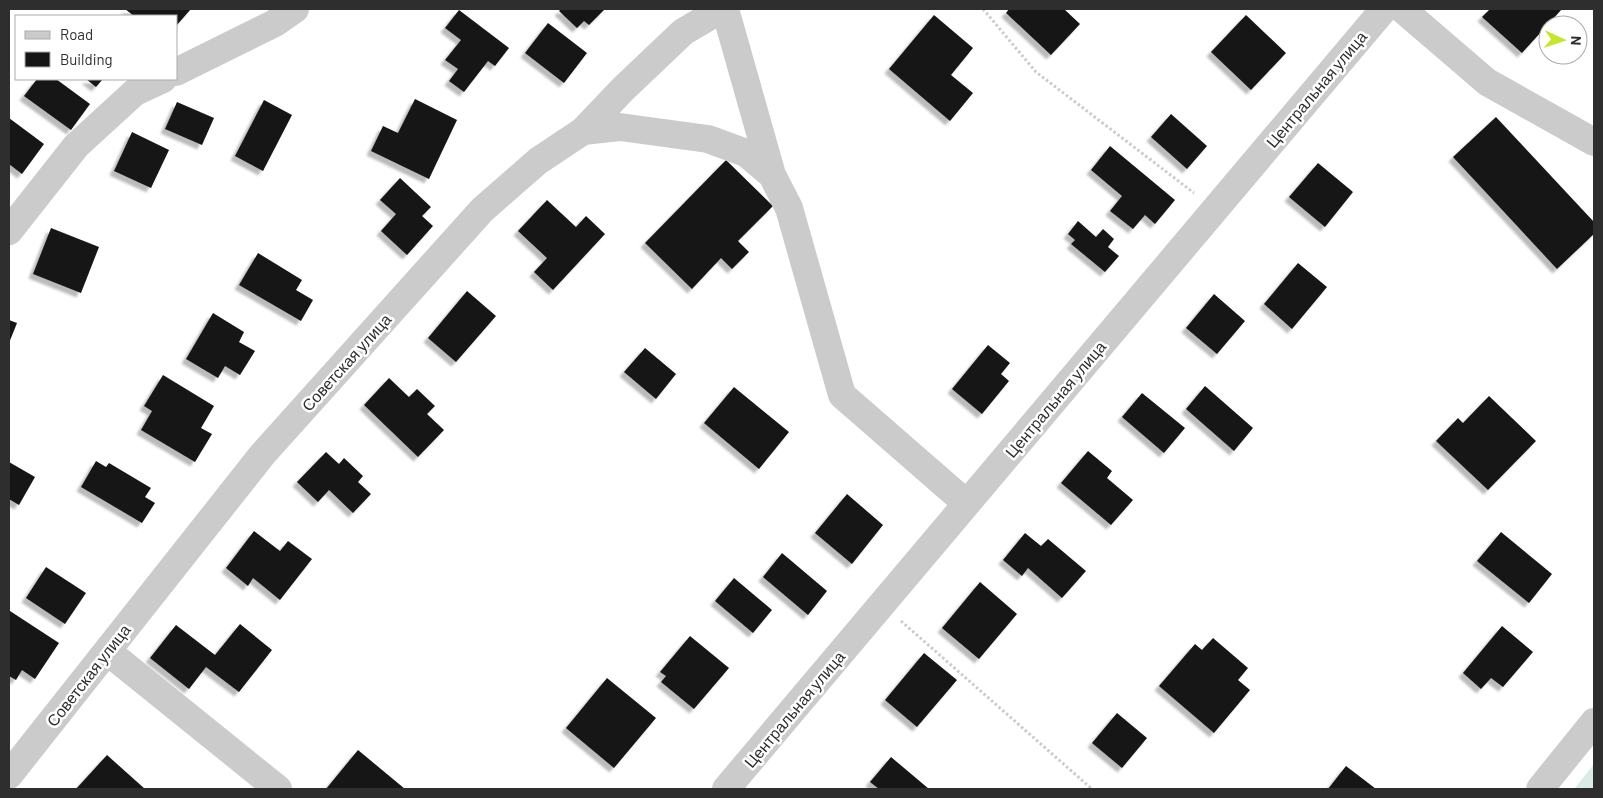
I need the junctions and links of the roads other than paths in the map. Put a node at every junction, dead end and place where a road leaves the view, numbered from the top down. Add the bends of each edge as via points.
1 (295, 9) edge
2 (723, 9) edge
3 (1384, 9) edge
4 (1402, 9) edge
5 (178, 71) edge
6 (161, 80) edge
7 (583, 131) junction
8 (1594, 142) edge
9 (772, 175) junction
10 (9, 231) edge
11 (966, 504) junction
12 (106, 652) junction
13 (1594, 722) edge
14 (9, 775) edge
15 (278, 789) edge
16 (726, 789) edge
17 (1540, 789) edge

1 - 5 street via 275,23
2 - 7 street via 684,32
2 - 9 street
3 - 11 street, Центральная улица
4 - 8 street via 1487,82
6 - 10 street via 135,92 76,146
7 - 9 street, Советская улица via 620,127 708,139 746,153
7 - 12 street, Советская улица via 538,161 482,210 262,455
9 - 11 street via 789,208 842,395
11 - 16 street, Центральная улица
12 - 14 street, Советская улица
12 - 15 street
13 - 17 street

